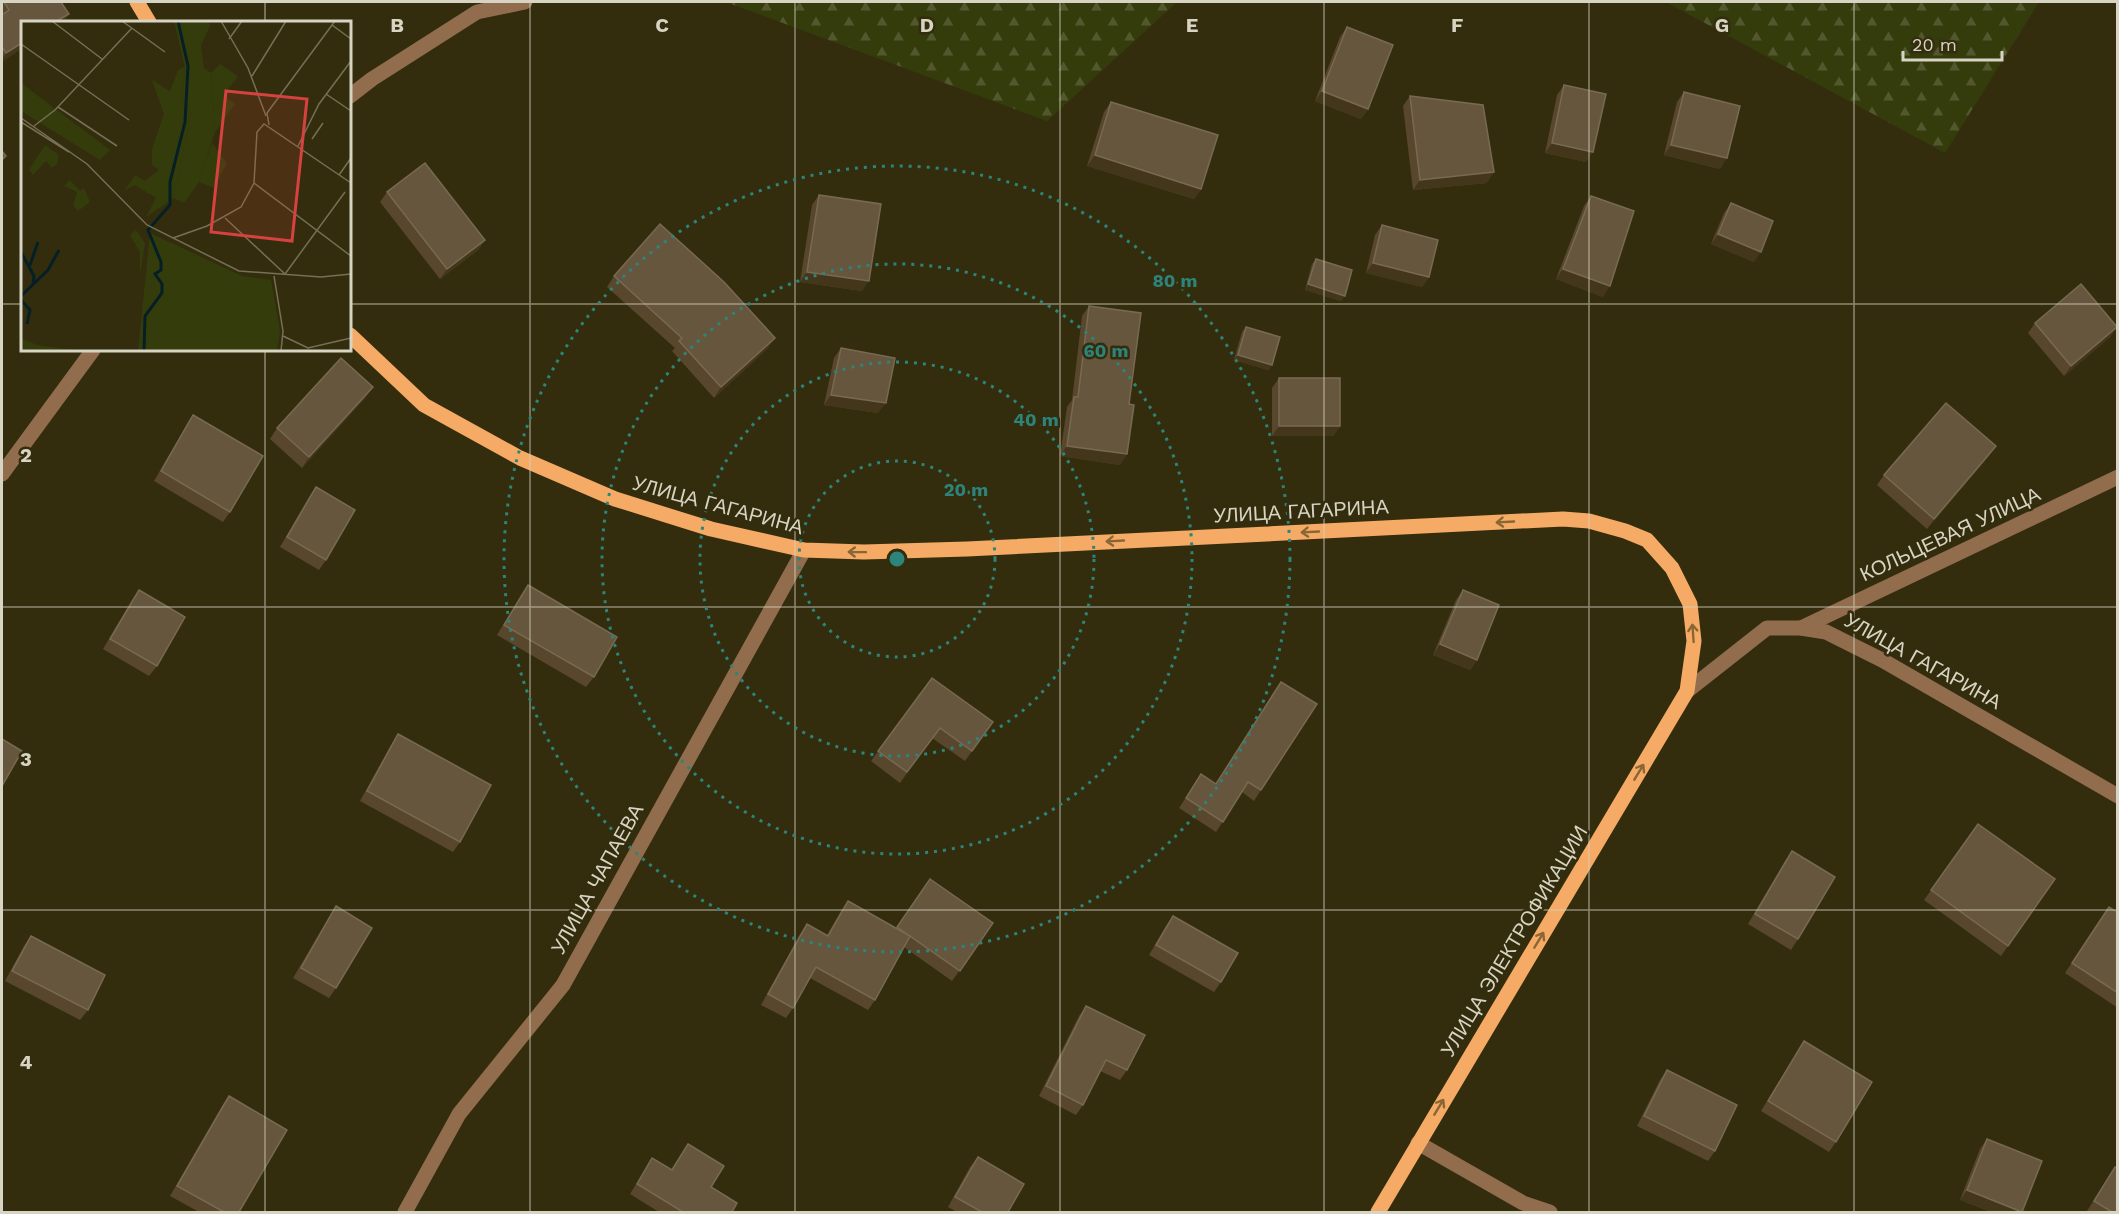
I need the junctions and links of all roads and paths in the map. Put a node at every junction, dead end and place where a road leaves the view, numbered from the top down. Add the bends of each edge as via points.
1 (137, 2) edge
2 (525, 2) edge
3 (148, 21) edge
4 (351, 95) edge
5 (351, 336) edge
6 (92, 351) edge
7 (2, 474) edge
8 (2118, 477) edge
9 (804, 550) junction
10 (1801, 628) junction
11 (1687, 691) junction
12 (2118, 796) edge
13 (1418, 1143) junction
14 (405, 1212) edge
15 (1378, 1212) edge
16 (1550, 1212) edge

1 - 3 main road
2 - 4 street via 477,12
5 - 9 main road, УЛИЦА ГАГАРИНА via 424,405 520,458 615,499 711,529
6 - 7 street
8 - 10 street, КОЛЬЦЕВАЯ УЛИЦА
11 -> 9 main road, УЛИЦА ГАГАРИНА via 1694,641 1690,604 1672,568 1647,540 1589,521 1563,519 956,549
9 - 14 street, УЛИЦА ЧАПАЕВА via 563,985 459,1114
10 - 11 street, УЛИЦА ГАГАРИНА via 1767,628
10 - 12 street, УЛИЦА ГАГАРИНА via 1826,632 1850,643
13 -> 11 main road, УЛИЦА ЭЛЕКТРОФИКАЦИИ
13 - 15 main road, УЛИЦА ЭЛЕКТРОФИКАЦИИ
13 - 16 street via 1523,1203

